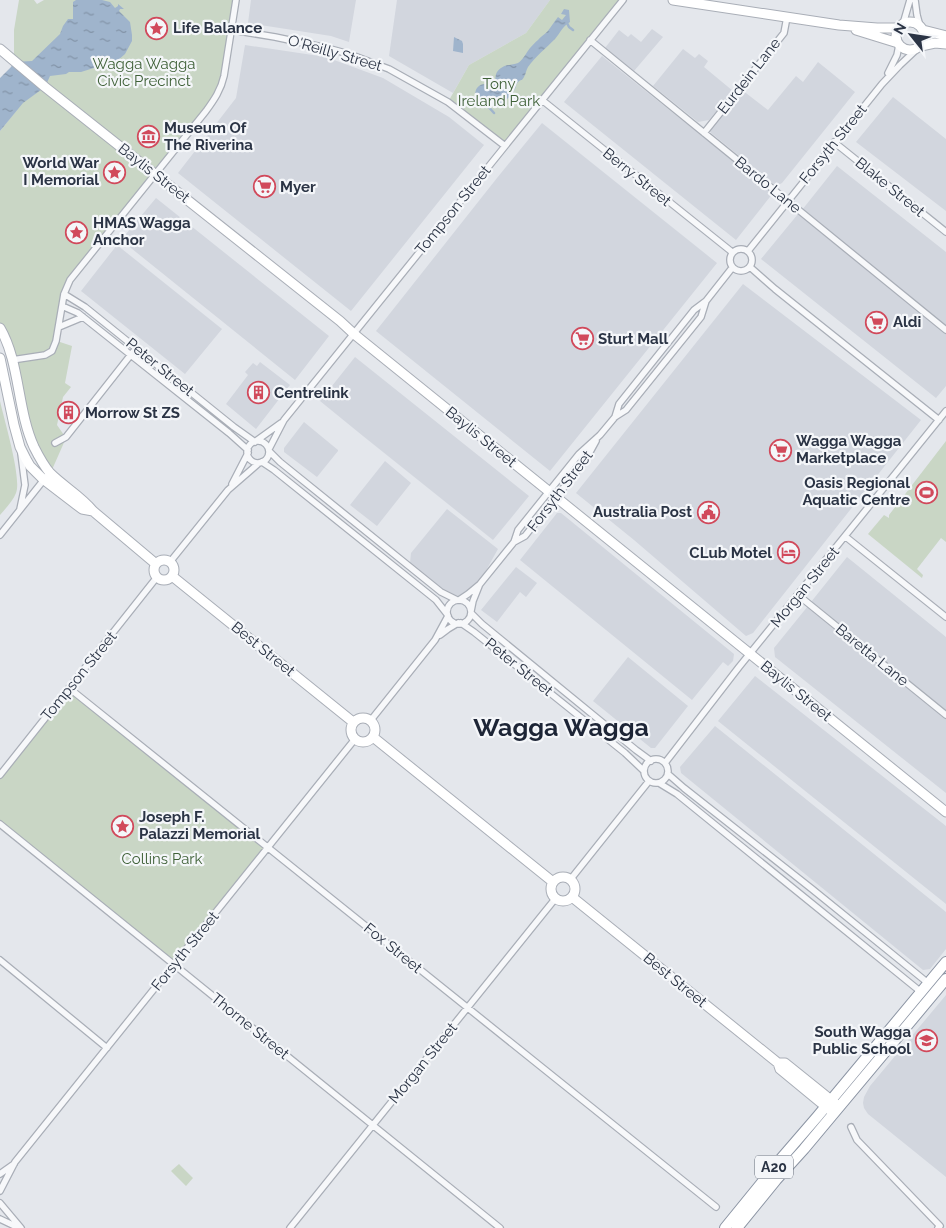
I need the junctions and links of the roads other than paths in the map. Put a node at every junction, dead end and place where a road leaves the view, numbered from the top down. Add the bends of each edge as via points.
1 (236, 0) edge
2 (623, 0) edge
3 (673, 0) edge
4 (910, 0) edge
5 (916, 0) edge
6 (787, 17) junction
7 (839, 25) junction
8 (901, 26) junction
9 (922, 28) junction
10 (232, 30) junction
11 (946, 36) edge
12 (590, 40) junction
13 (898, 44) junction
14 (946, 44) edge
15 (919, 48) junction
16 (0, 49) edge
17 (0, 54) edge
18 (14, 62) junction
19 (882, 84) junction
20 (542, 100) junction
21 (704, 132) junction
22 (834, 142) junction
23 (505, 146) junction
24 (155, 174) junction
25 (788, 200) junction
26 (946, 232) edge
27 (748, 251) junction
28 (732, 252) junction
29 (750, 267) junction
30 (732, 268) junction
31 (64, 294) junction
32 (706, 301) junction
33 (62, 306) junction
34 (83, 317) junction
35 (59, 327) junction
36 (0, 328) edge
37 (946, 330) edge
38 (354, 334) junction
39 (137, 348) junction
40 (131, 355) junction
41 (1, 360) edge
42 (12, 360) junction
43 (181, 384) junction
44 (176, 390) junction
45 (208, 406) junction
46 (203, 412) junction
47 (946, 412) edge
48 (615, 417) junction
49 (284, 420) junction
50 (939, 420) junction
51 (600, 435) junction
52 (255, 442) junction
53 (55, 443) dead end
54 (20, 447) junction
55 (269, 450) junction
56 (248, 452) junction
57 (260, 463) junction
58 (50, 472) junction
59 (44, 480) junction
60 (228, 490) junction
61 (314, 491) junction
62 (553, 494) junction
63 (308, 498) junction
64 (20, 511) junction
65 (93, 512) junction
66 (343, 514) junction
67 (337, 521) junction
68 (0, 535) edge
69 (846, 537) junction
70 (379, 542) junction
71 (514, 542) junction
72 (373, 550) junction
73 (170, 562) junction
74 (156, 564) junction
75 (408, 565) junction
76 (402, 573) junction
77 (172, 576) junction
78 (157, 577) junction
79 (480, 584) junction
80 (798, 595) junction
81 (458, 600) junction
82 (471, 612) junction
83 (448, 615) junction
84 (946, 617) edge
85 (459, 623) junction
86 (435, 640) junction
87 (512, 648) junction
88 (750, 654) junction
89 (505, 656) junction
90 (542, 673) junction
91 (536, 681) junction
92 (69, 688) junction
93 (576, 701) junction
94 (570, 709) junction
95 (946, 715) edge
96 (371, 720) junction
97 (353, 722) junction
98 (605, 725) junction
99 (600, 732) junction
100 (373, 736) junction
101 (355, 740) junction
102 (651, 760) junction
103 (665, 763) junction
104 (644, 771) junction
105 (668, 774) junction
106 (0, 775) edge
107 (649, 781) junction
108 (659, 783) junction
109 (709, 808) junction
110 (946, 812) edge
111 (704, 816) junction
112 (0, 824) edge
113 (742, 834) junction
114 (736, 842) junction
115 (268, 848) junction
116 (779, 863) junction
117 (772, 871) junction
118 (570, 880) junction
119 (554, 882) junction
120 (812, 889) junction
121 (572, 897) junction
122 (804, 897) junction
123 (555, 899) junction
124 (848, 918) junction
125 (840, 927) junction
126 (880, 944) junction
127 (873, 953) junction
128 (0, 960) edge
129 (946, 962) edge
130 (174, 965) junction
131 (946, 979) edge
132 (928, 983) junction
133 (921, 992) junction
134 (467, 1008) junction
135 (107, 1048) junction
136 (833, 1107) junction
137 (373, 1125) junction
138 (851, 1127) dead end
139 (15, 1162) junction
140 (0, 1174) edge
141 (0, 1192) edge
142 (0, 1203) edge
143 (716, 1207) dead end
144 (0, 1219) edge
145 (738, 1225) edge
146 (939, 1227) edge
147 (20, 1228) edge
148 (290, 1228) edge
149 (500, 1228) edge
150 (725, 1228) edge

1 - 10 street
2 - 12 street, Tompson Street
3 - 6 street
4 - 8 street
5 - 9 street
6 - 7 street
6 - 21 street, Eurdein Lane via 784,32
7 - 8 street
7 - 13 street
8 - 9 street via 912,22
8 - 13 street via 896,35
9 - 11 street
9 - 15 street via 924,38
10 - 23 street, O'Reilly Street via 313,45 389,69 448,102
10 - 24 street via 222,85 217,95
12 - 20 street, Tompson Street
12 - 21 street, Bardo Lane
13 - 15 street via 905,50
13 - 19 street, Forsyth Street via 897,55
14 - 15 street via 935,43
15 - 19 street, Forsyth Street
16 - 18 street
17 - 18 street
18 - 24 street, Baylis Street
19 - 22 street, Forsyth Street
20 - 23 street, Tompson Street
20 - 28 street, Berry Street
21 - 25 street, Bardo Lane
22 - 25 street, Forsyth Street
22 - 26 street, Blake Street
23 - 38 street, Tompson Street
24 - 31 street via 74,275
24 - 38 street, Baylis Street
25 - 27 street, Forsyth Street
25 - 37 street, Bardo Lane
27 - 28 street via 742,248
27 - 29 street via 752,257
28 - 30 street via 729,259
29 - 30 street via 740,272
29 - 50 street
30 - 32 street, Forsyth Street
31 - 33 street
31 - 39 street, Peter Street via 85,306
32 - 48 street, Forsyth Street via 694,310 619,404
32 - 48 street, Forsyth Street via 701,317 626,410
33 - 34 street, Peter Street
33 - 35 street
34 - 35 street
34 - 40 street, Peter Street
35 - 42 street via 52,351
36 - 42 street
38 - 49 street, Tompson Street
38 - 62 street, Baylis Street
39 - 40 street
39 - 43 street, Peter Street
40 - 44 street, Peter Street
40 - 53 street via 66,437
41 - 42 street
41 - 54 street
42 - 58 street via 33,445
43 - 44 street
43 - 45 street, Peter Street
44 - 46 street, Peter Street
45 - 46 street
45 - 52 street, Peter Street
46 - 56 street, Peter Street
47 - 50 street, Morgan Street
48 - 51 street, Forsyth Street
49 - 52 street, Tompson Street
49 - 55 street, Tompson Street
50 - 69 street, Morgan Street
51 - 62 street, Forsyth Street via 580,454
51 - 62 street, Forsyth Street via 585,461
52 - 55 street via 262,442
52 - 56 street
54 - 59 street via 30,466
54 - 64 street via 25,485
55 - 57 street via 268,458
55 - 61 street
56 - 57 street via 250,459
56 - 60 street
57 - 60 street
57 - 63 street via 274,470
58 - 59 street
58 - 65 street
59 - 64 street
59 - 65 street via 82,508
60 - 73 street
61 - 63 street
61 - 66 street
62 - 71 street, Forsyth Street via 518,530
62 - 71 street, Forsyth Street via 525,536
62 - 88 street, Baylis Street
63 - 67 street
64 - 68 street
65 - 74 street
66 - 67 street
66 - 70 street
67 - 72 street
69 - 80 street, Morgan Street
69 - 84 street
70 - 72 street
70 - 75 street
71 - 79 street, Forsyth Street
72 - 76 street
73 - 74 street via 161,560
73 - 77 street via 174,567
74 - 78 street via 154,572
75 - 76 street
75 - 81 street via 441,592
76 - 83 street via 436,600
77 - 78 street via 167,580
77 - 97 street, Best Street
78 - 92 street, Tompson Street
79 - 81 street, Forsyth Street
79 - 82 street, Forsyth Street
80 - 88 street, Morgan Street
80 - 95 street, Baretta Lane
81 - 82 street via 466,602
81 - 83 street via 451,603
82 - 85 street via 468,619
82 - 87 street, Peter Street
83 - 85 street
83 - 86 street
85 - 86 street
85 - 89 street, Peter Street
86 - 96 street
87 - 89 street
87 - 90 street, Peter Street
88 - 103 street, Morgan Street
88 - 110 street, Baylis Street
89 - 91 street, Peter Street
90 - 91 street
90 - 93 street, Peter Street
91 - 94 street, Peter Street
92 - 106 street, Tompson Street
92 - 115 street, Fox Street
93 - 94 street
93 - 98 street, Peter Street
94 - 99 street, Peter Street
96 - 97 street via 364,717
96 - 100 street via 375,730
97 - 101 street via 350,729
98 - 99 street
98 - 102 street, Peter Street
99 - 104 street, Peter Street
100 - 101 street via 367,741
100 - 119 street
101 - 115 street, Forsyth Street
102 - 103 street
102 - 104 street
103 - 105 street
104 - 107 street
105 - 108 street
105 - 109 street
107 - 108 street
107 - 118 street
108 - 111 street
109 - 111 street
109 - 113 street
111 - 114 street
112 - 130 street, Thorne Street
113 - 114 street
113 - 116 street
114 - 117 street
115 - 130 street, Forsyth Street
115 - 134 street, Fox Street
116 - 117 street
116 - 120 street
117 - 122 street
118 - 119 street via 560,878
118 - 121 street via 574,886
119 - 123 street via 551,889
120 - 122 street
120 - 124 street
121 - 123 street via 566,901
121 - 136 street, Best Street via 778,1063 780,1069
122 - 125 street
123 - 134 street, Morgan Street
124 - 125 street
124 - 126 street
125 - 127 street
126 - 127 street
126 - 132 street
127 - 133 street
128 - 135 street
129 - 132 highway, A20
130 - 135 street, Forsyth Street
130 - 137 street, Thorne Street
131 - 136 highway, A20
132 - 133 highway, A20
133 - 136 highway, A20
134 - 137 street, Morgan Street
134 - 143 street, Fox Street
135 - 139 street, Forsyth Street
136 - 145 highway, A20 via 779,1161
137 - 148 street, Morgan Street
137 - 149 street, Thorne Street
138 - 146 street via 857,1140
139 - 140 street, Forsyth Street
139 - 141 street, Forsyth Street
142 - 147 street
144 - 147 street
145 - 150 highway, A20

